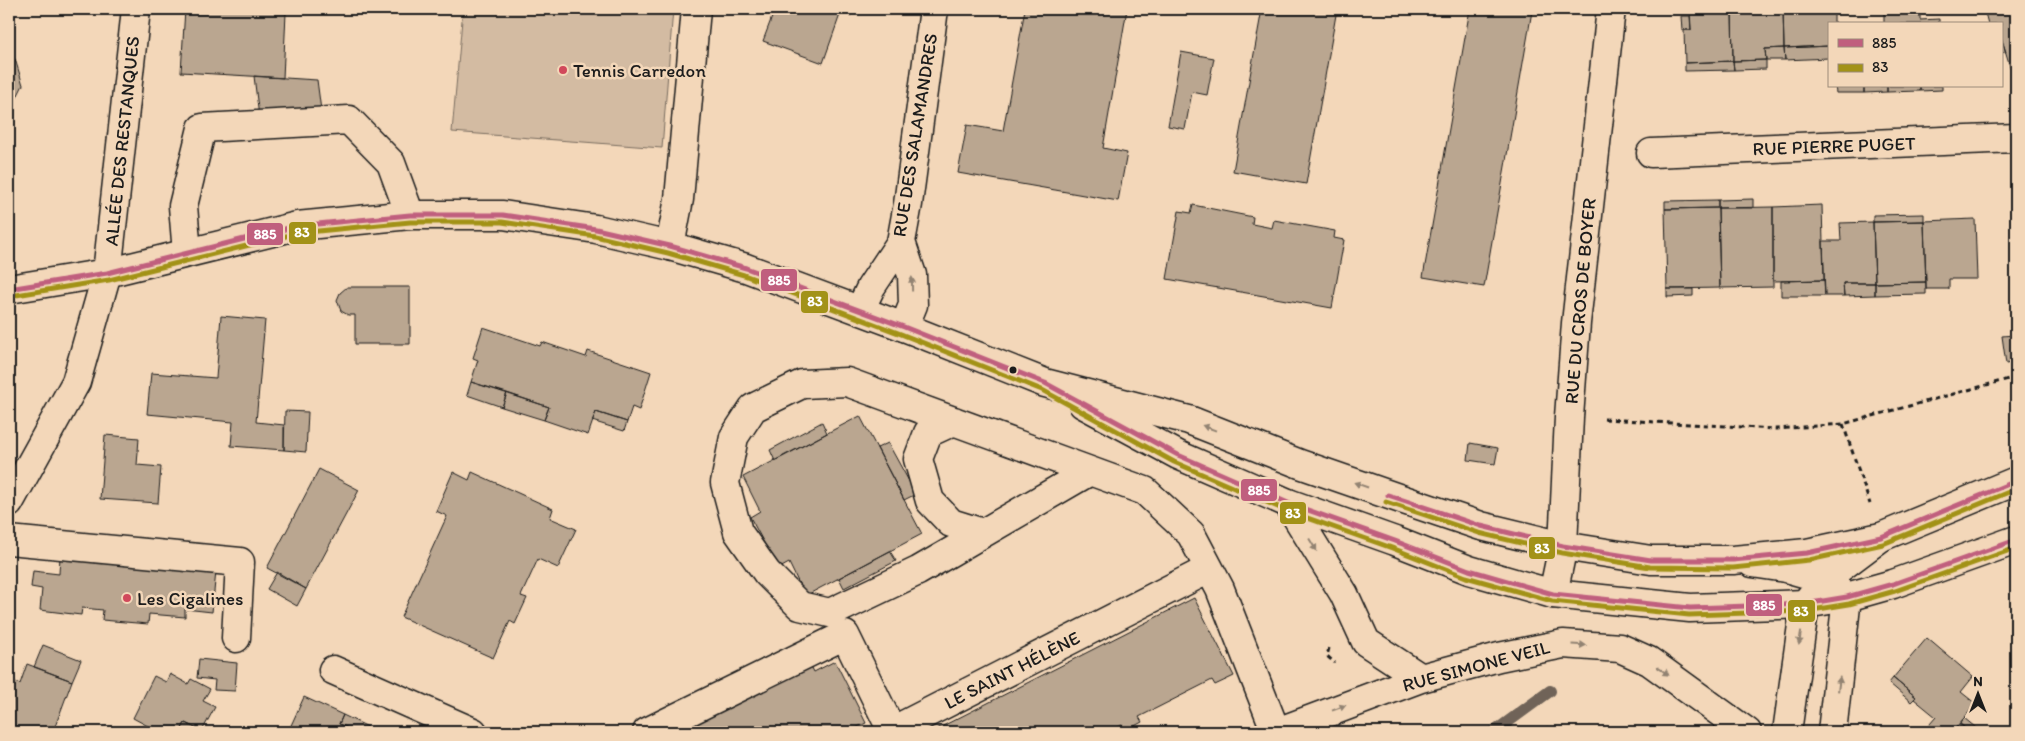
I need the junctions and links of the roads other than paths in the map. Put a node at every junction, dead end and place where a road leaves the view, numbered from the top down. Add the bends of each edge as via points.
1 (136, 9) edge
2 (696, 9) edge
3 (934, 9) edge
4 (1611, 9) edge
5 (2016, 138) edge
6 (1651, 153) dead end
7 (410, 215) junction
8 (901, 242) junction
9 (670, 246) junction
10 (187, 253) junction
11 (107, 272) junction
12 (9, 289) edge
13 (860, 310) junction
14 (904, 327) junction
15 (1045, 383) junction
16 (954, 421) junction
17 (1090, 471) junction
18 (2016, 481) edge
19 (9, 503) edge
20 (1288, 503) junction
21 (983, 533) junction
22 (1881, 536) junction
23 (9, 540) edge
24 (2016, 540) edge
25 (1563, 546) junction
26 (1733, 560) junction
27 (1209, 569) junction
28 (1825, 579) junction
29 (1553, 594) junction
30 (1847, 597) junction
31 (1806, 604) junction
32 (236, 638) dead end
33 (333, 670) dead end
34 (1420, 678) junction
35 (473, 732) edge
36 (647, 732) edge
37 (1276, 732) edge
38 (1746, 732) edge
39 (1788, 732) edge
40 (1832, 732) edge

1 - 11 street, ALLÉE DES RESTANQUES
2 - 9 street via 679,199
3 - 8 street, RUE DES SALAMANDRES
4 - 25 street, RUE DU CROS DE BOYER via 1576,323
5 - 6 street, RUE PIERRE PUGET
7 - 9 street via 503,216 596,229
7 - 10 street via 297,226
7 - 10 street via 391,162 349,120 202,128 183,206
8 - 13 street, RUE DES SALAMANDRES
14 -> 8 street via 913,305 912,274
9 - 13 street via 746,268
10 - 11 street
11 - 12 street
11 - 19 street, ALLÉE DES RESTANQUES via 76,382
13 - 14 street
14 - 15 street
15 - 20 street via 1178,455
25 -> 15 street via 1481,526 1300,464 1189,420
16 - 17 street
16 - 21 street via 928,433 918,459 930,500 951,523
16 - 21 street via 847,382 802,384 753,408 734,437 725,483 738,532 767,573 800,606 830,613 918,571
17 - 21 street
17 - 27 street via 1145,491 1191,534
18 - 22 street
20 - 29 street via 1469,570
20 -> 34 street via 1344,594 1366,642
22 - 26 street via 1807,553
22 - 28 street
23 - 32 street via 240,562
24 - 30 street via 1894,584
25 - 26 street via 1651,560
25 - 29 street, RUE DU CROS DE BOYER
26 - 28 street via 1786,568
27 - 36 street, LE SAINT HÉLÈNE via 892,731 845,635
27 - 37 street
28 - 30 street
28 - 31 street
29 - 31 street via 1690,608
30 - 31 street
40 -> 30 street
31 -> 39 street
33 - 35 street
37 -> 34 street, RUE SIMONE VEIL
34 -> 38 street, RUE SIMONE VEIL via 1563,644 1620,648 1649,661

